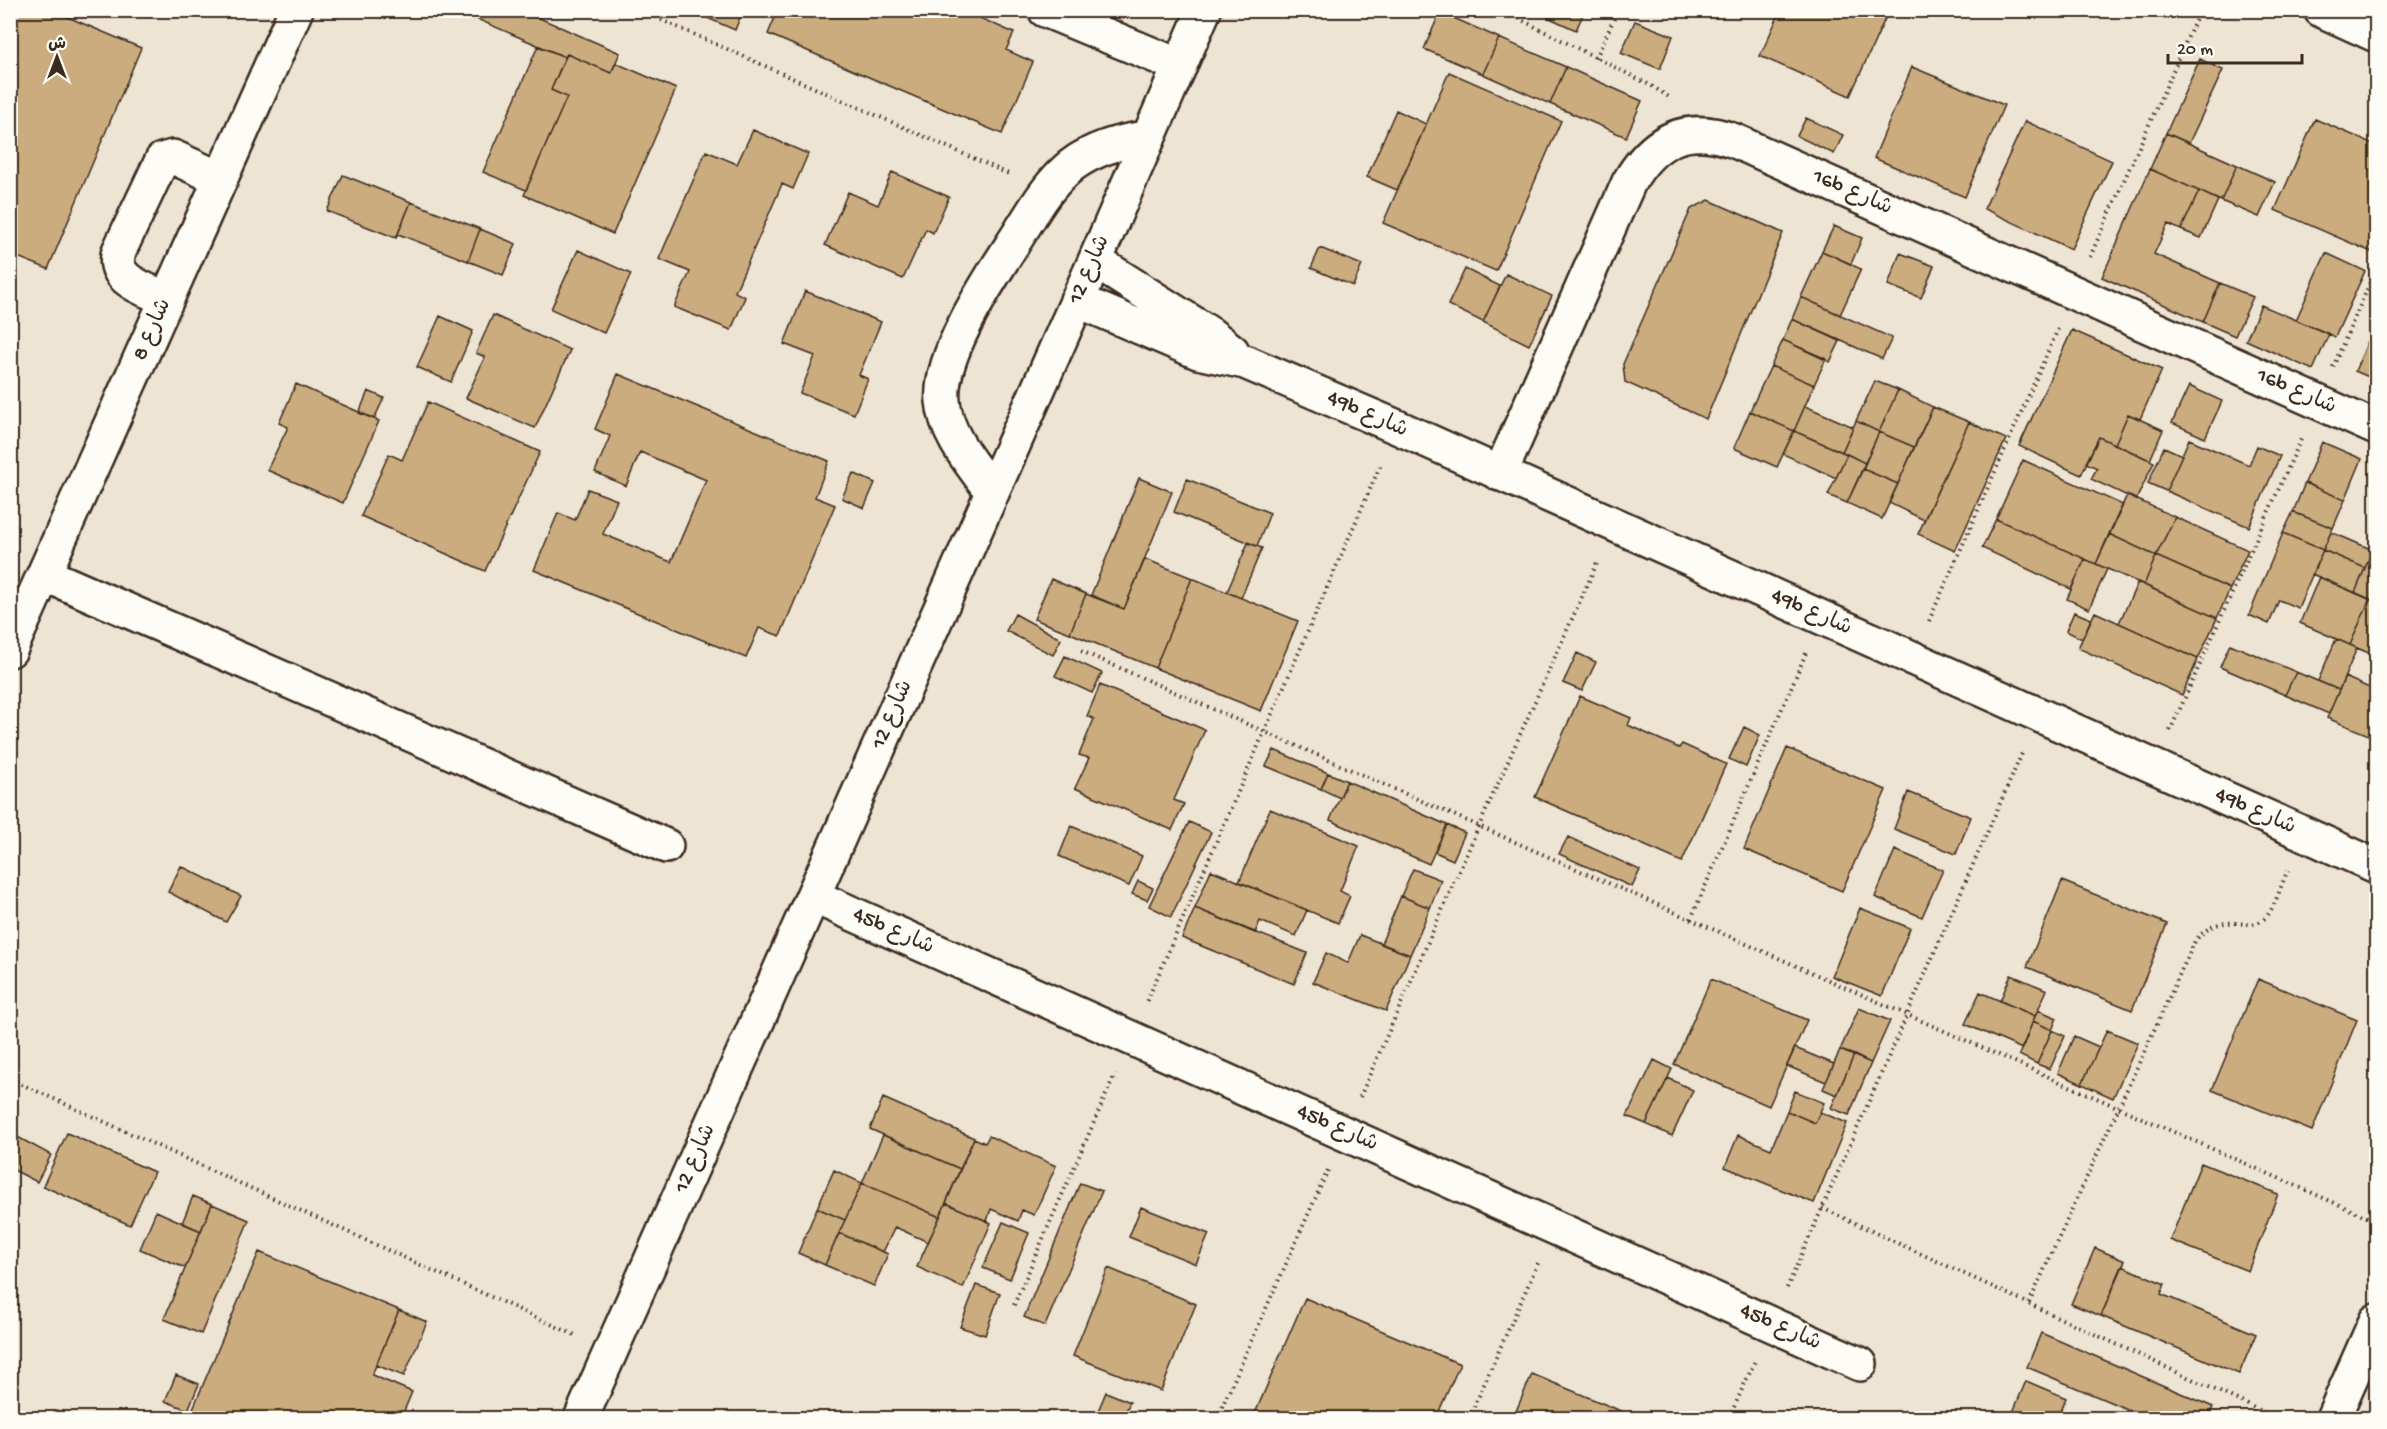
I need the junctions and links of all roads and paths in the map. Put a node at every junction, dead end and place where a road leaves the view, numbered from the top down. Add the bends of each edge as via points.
1 (296, 10) edge
2 (639, 10) edge
3 (1046, 10) edge
4 (1204, 10) edge
5 (1502, 10) edge
6 (1618, 10) edge
7 (2200, 10) edge
8 (2321, 10) edge
9 (2376, 35) edge
10 (1596, 58) junction
11 (1180, 66) junction
12 (1702, 132) junction
13 (1148, 138) junction
14 (221, 179) junction
15 (1047, 191) junction
16 (1095, 261) junction
17 (2376, 269) edge
18 (2074, 293) junction
19 (167, 299) junction
20 (1077, 300) junction
21 (1245, 362) junction
22 (2318, 401) junction
23 (1397, 427) junction
24 (2376, 428) edge
25 (1500, 474) junction
26 (992, 492) junction
27 (1615, 525) junction
28 (44, 574) junction
29 (1821, 617) junction
30 (10, 650) edge
31 (1081, 651) dead end
32 (1912, 659) junction
33 (2039, 715) junction
34 (1264, 732) junction
35 (2154, 766) junction
36 (1479, 826) junction
37 (2304, 834) junction
38 (666, 846) dead end
39 (2376, 866) edge
40 (813, 896) junction
41 (1691, 920) junction
42 (1907, 1015) junction
43 (1131, 1037) junction
44 (10, 1079) edge
45 (2119, 1107) junction
46 (1345, 1132) junction
47 (1822, 1208) junction
48 (2376, 1221) edge
49 (1553, 1227) junction
50 (2029, 1303) junction
51 (1014, 1305) dead end
52 (2376, 1321) edge
53 (1771, 1324) junction
54 (610, 1351) junction
55 (1860, 1364) dead end
56 (581, 1419) edge
57 (1217, 1419) edge
58 (1469, 1419) edge
59 (1729, 1419) edge
60 (2277, 1419) edge
61 (2334, 1419) edge

1 - 14 street, شارع 8
2 - 15 path
3 - 11 street
4 - 11 street, شارع 12
5 - 10 path
6 - 10 path
7 - 18 path
8 - 9 street
10 - 12 path via 1675,101
11 - 13 street, شارع 12
12 - 18 street, 16b شارع via 1735,141
12 - 25 street, 16b شارع via 1679,136 1658,146 1641,162 1629,182
13 - 15 street via 1094,151 1071,166
13 - 16 street, شارع 12
14 - 19 street, شارع 8
14 - 19 street via 173,157 162,160 119,251 117,269 122,276
15 - 26 street via 975,305 944,376 946,420 955,440
16 - 20 street, شارع 12
16 - 21 street, 49b شارع via 1210,334
17 - 22 path
18 - 22 street, 16b شارع
18 - 32 path
19 - 28 street, شارع 8
20 - 21 street, 49b شارع via 1198,352
20 - 26 street, شارع 12
21 - 23 street, 49b شارع
22 - 24 street, 16b شارع
22 - 35 path
23 - 25 street, 49b شارع
23 - 34 path
25 - 27 street, 49b شارع
26 - 40 street, شارع 12
27 - 29 street, 49b شارع
27 - 36 path
28 - 30 street, شارع 8
28 - 38 street
29 - 32 street, 49b شارع
29 - 41 path
31 - 34 path
32 - 33 street, 49b شارع
33 - 35 street, 49b شارع
33 - 42 path
34 - 36 path
34 - 43 path
35 - 37 street, 49b شارع
36 - 41 path
36 - 46 path
37 - 39 street, 49b شارع
37 - 45 path via 2265,919 2252,925 2212,925 2195,941
40 - 43 street, 45b شارع
40 - 54 street, شارع 12
41 - 42 path
42 - 45 path
42 - 47 path
43 - 46 street, 45b شارع
43 - 51 path
44 - 54 path
45 - 48 path
45 - 50 path
46 - 49 street, 45b شارع
46 - 57 path
47 - 50 path
47 - 53 path
49 - 53 street, 45b شارع
49 - 58 path
50 - 60 path
52 - 61 street
53 - 55 street, 45b شارع
53 - 59 path
54 - 56 street, شارع 12

